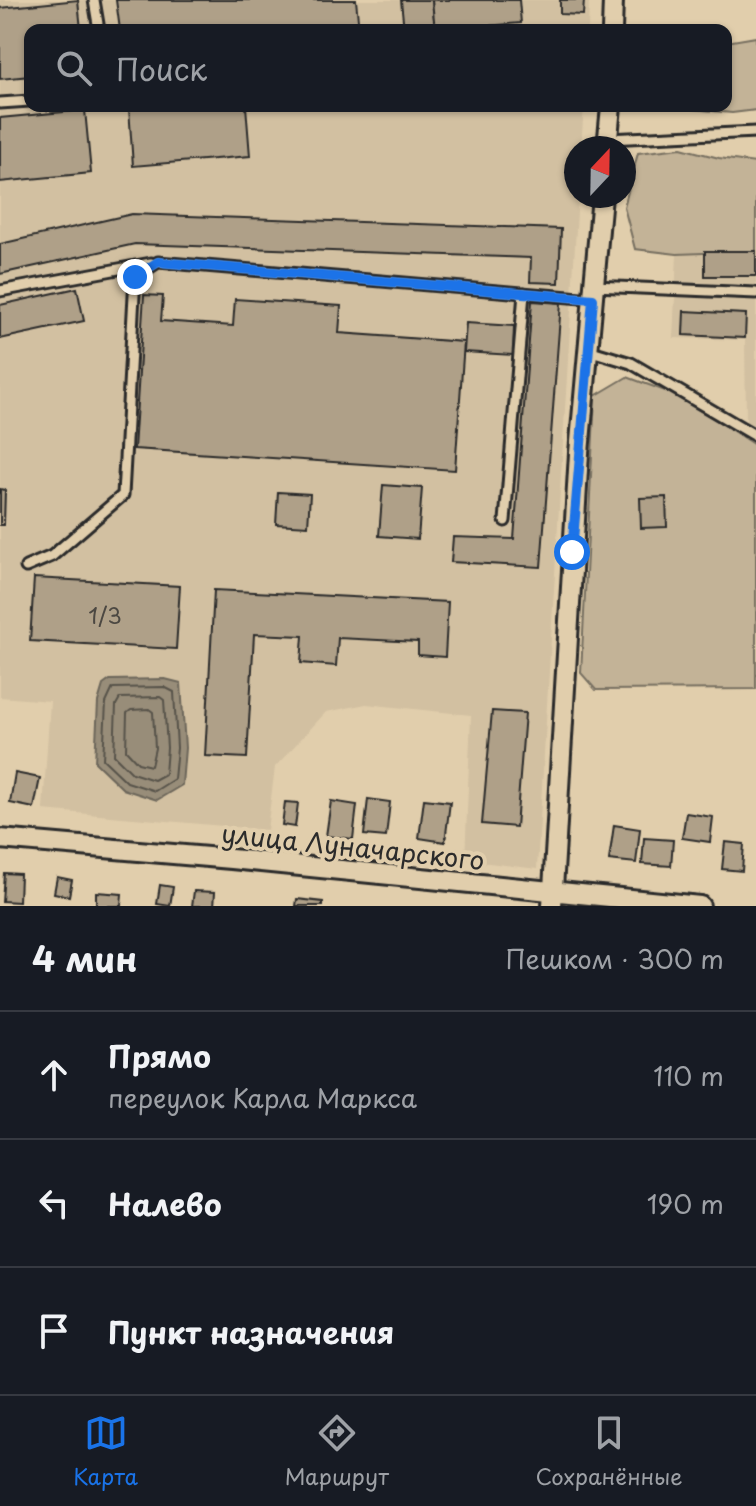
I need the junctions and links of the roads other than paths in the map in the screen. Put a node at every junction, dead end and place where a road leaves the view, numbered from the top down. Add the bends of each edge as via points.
1 (94, 0) edge
2 (613, 0) edge
3 (98, 24) edge
4 (612, 24) edge
5 (24, 101) edge
6 (0, 103) edge
7 (610, 112) edge
8 (756, 132) edge
9 (608, 136) edge
10 (636, 141) edge
11 (601, 208) edge
12 (158, 262) junction
13 (0, 291) edge
14 (524, 293) junction
15 (594, 293) junction
16 (756, 293) edge
17 (588, 350) junction
18 (756, 436) edge
19 (505, 521) dead end
20 (26, 567) dead end
21 (0, 839) edge
22 (553, 899) edge
23 (700, 906) edge

1 - 3 lane
2 - 4 street
5 - 6 lane
7 - 9 street
8 - 10 lane
11 - 15 street
12 - 13 lane
12 - 14 lane
12 - 20 lane via 135,277 123,495 52,556
14 - 15 lane
14 - 19 lane
15 - 16 lane
15 - 17 street
17 - 18 lane via 631,363
17 - 22 street
21 - 22 street, улица Луначарского via 231,859
22 - 23 street, улица Луначарского

